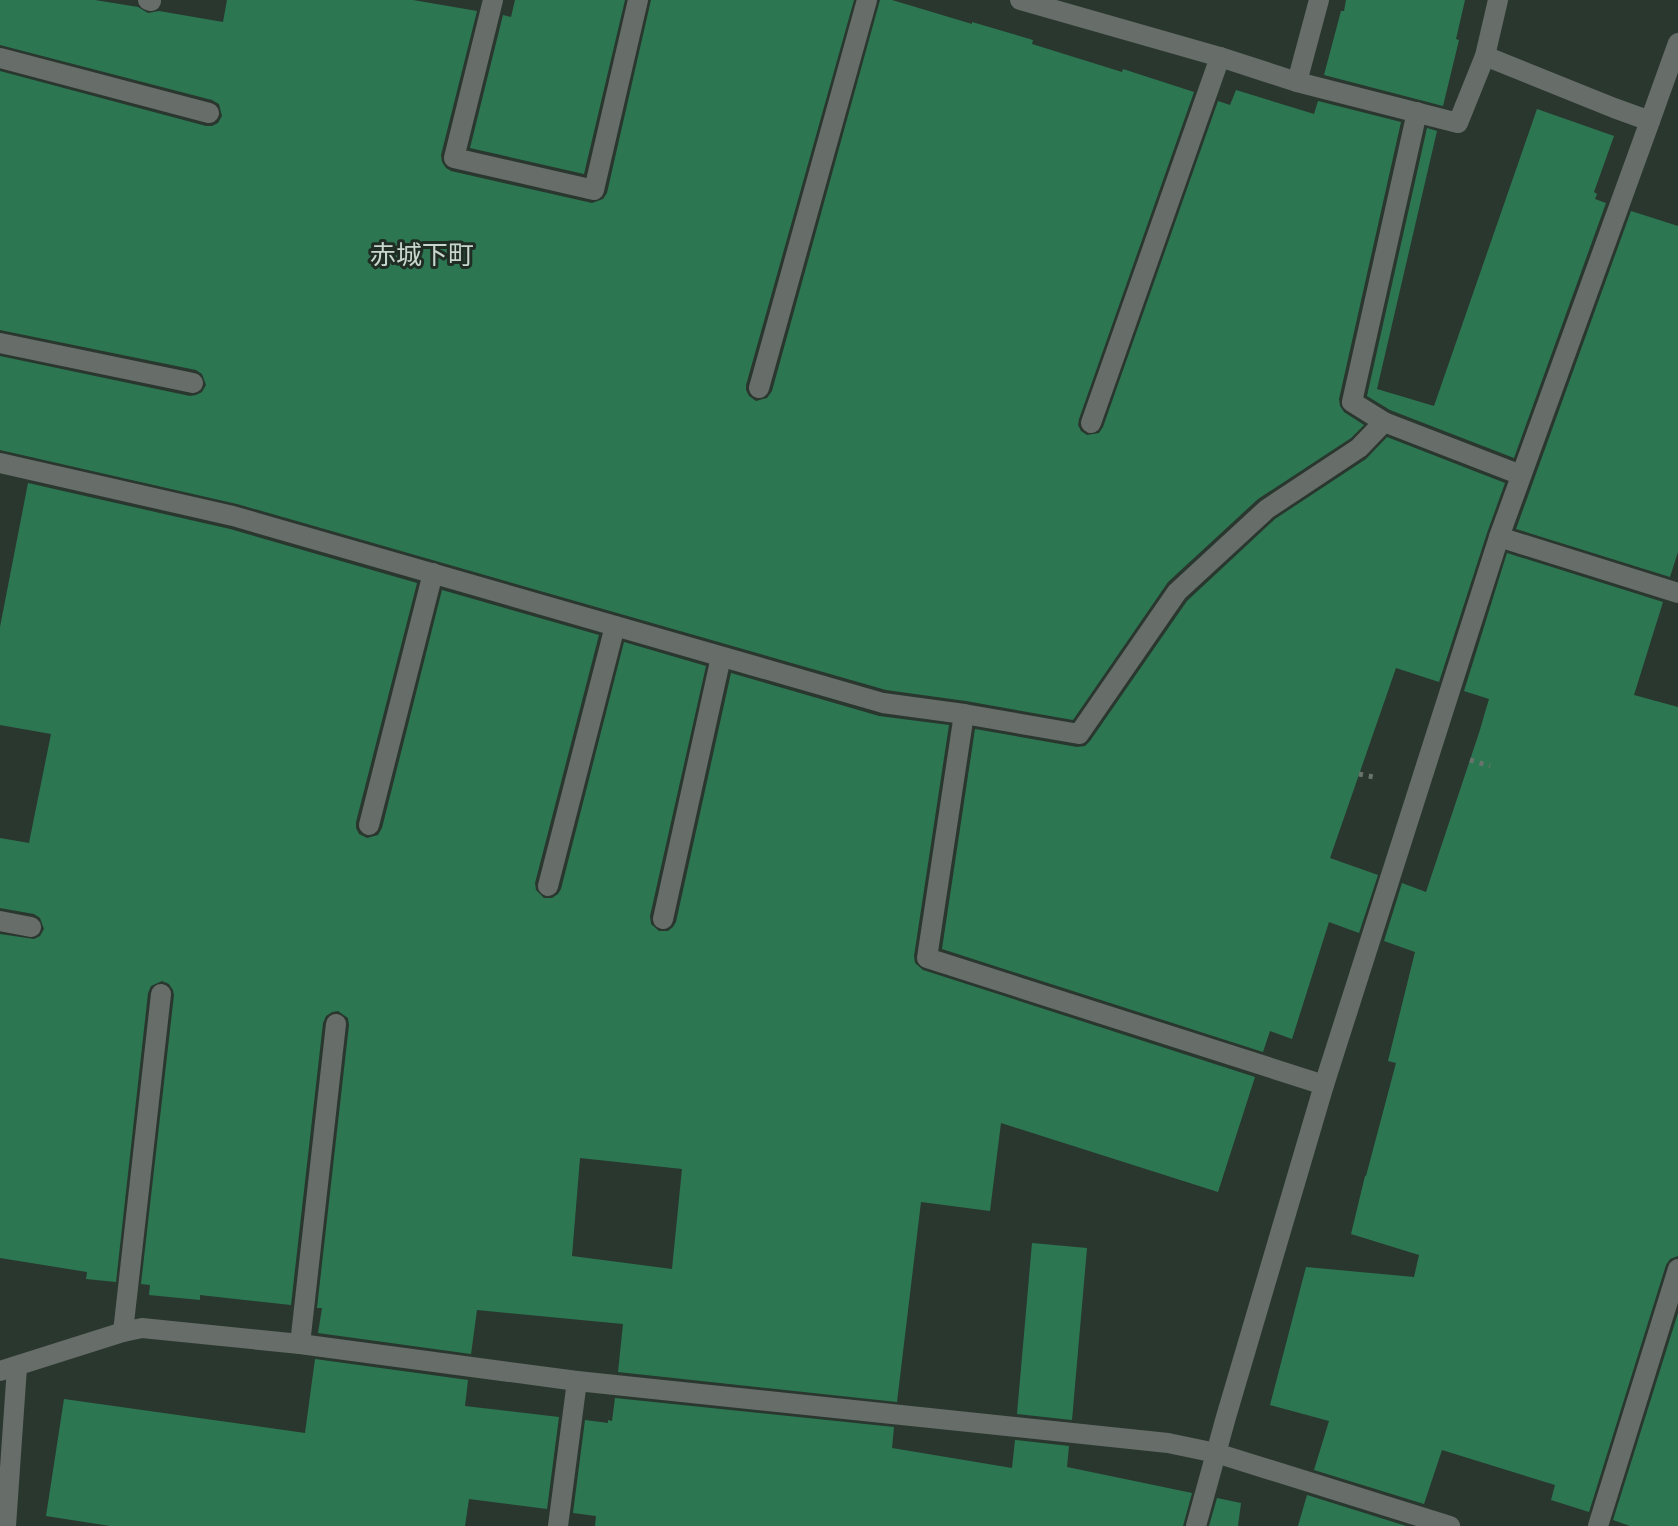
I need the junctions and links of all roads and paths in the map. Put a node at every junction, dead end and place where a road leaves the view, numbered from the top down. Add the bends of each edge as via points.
1 (493, 0) edge
2 (638, 0) edge
3 (867, 0) edge
4 (1020, 0) edge
5 (1319, 0) edge
6 (1498, 0) edge
7 (1678, 43) edge
8 (1485, 56) junction
9 (1220, 57) junction
10 (0, 58) edge
11 (1297, 82) junction
12 (1417, 112) junction
13 (209, 113) dead end
14 (1650, 121) junction
15 (0, 343) edge
16 (193, 383) dead end
17 (759, 388) dead end
18 (1384, 422) junction
19 (1091, 423) dead end
20 (0, 463) edge
21 (1521, 475) junction
22 (1499, 537) junction
23 (433, 573) junction
24 (1678, 593) edge
25 (615, 626) junction
26 (721, 657) junction
27 (964, 714) junction
28 (369, 825) dead end
29 (548, 886) dead end
30 (663, 919) dead end
31 (0, 921) edge
32 (31, 927) dead end
33 (161, 994) dead end
34 (336, 1024) dead end
35 (1324, 1085) junction
36 (1678, 1269) edge
37 (1674, 1293) edge
38 (123, 1332) junction
39 (300, 1344) junction
40 (8, 1369) edge
41 (577, 1381) junction
42 (1216, 1453) junction
43 (6, 1526) edge
44 (558, 1526) edge
45 (1196, 1526) edge
46 (1450, 1526) edge
47 (1598, 1526) edge

1 - 2 street via 454,158 594,190
3 - 17 street
4 - 9 street
5 - 11 street
6 - 8 street
7 - 14 street
8 - 12 street via 1458,123
8 - 14 street
9 - 11 street
9 - 19 street
10 - 13 street
11 - 12 street
12 - 18 street via 1352,402
14 - 21 street
15 - 16 street
18 - 21 street
18 - 27 street via 1359,448 1267,509 1177,592 1079,734
20 - 23 street via 233,516
21 - 22 street
22 - 24 street
22 - 35 street
23 - 25 street
23 - 28 street
25 - 26 street
25 - 29 street
26 - 27 street via 883,703
26 - 30 street
27 - 35 street via 927,958
31 - 32 street
33 - 38 street
34 - 39 street
35 - 42 street
36 - 37 street
37 - 47 street
38 - 39 street via 142,1328
38 - 40 street
39 - 41 street
40 - 43 street
41 - 42 street via 1137,1438
41 - 44 street
42 - 45 street
42 - 46 street

